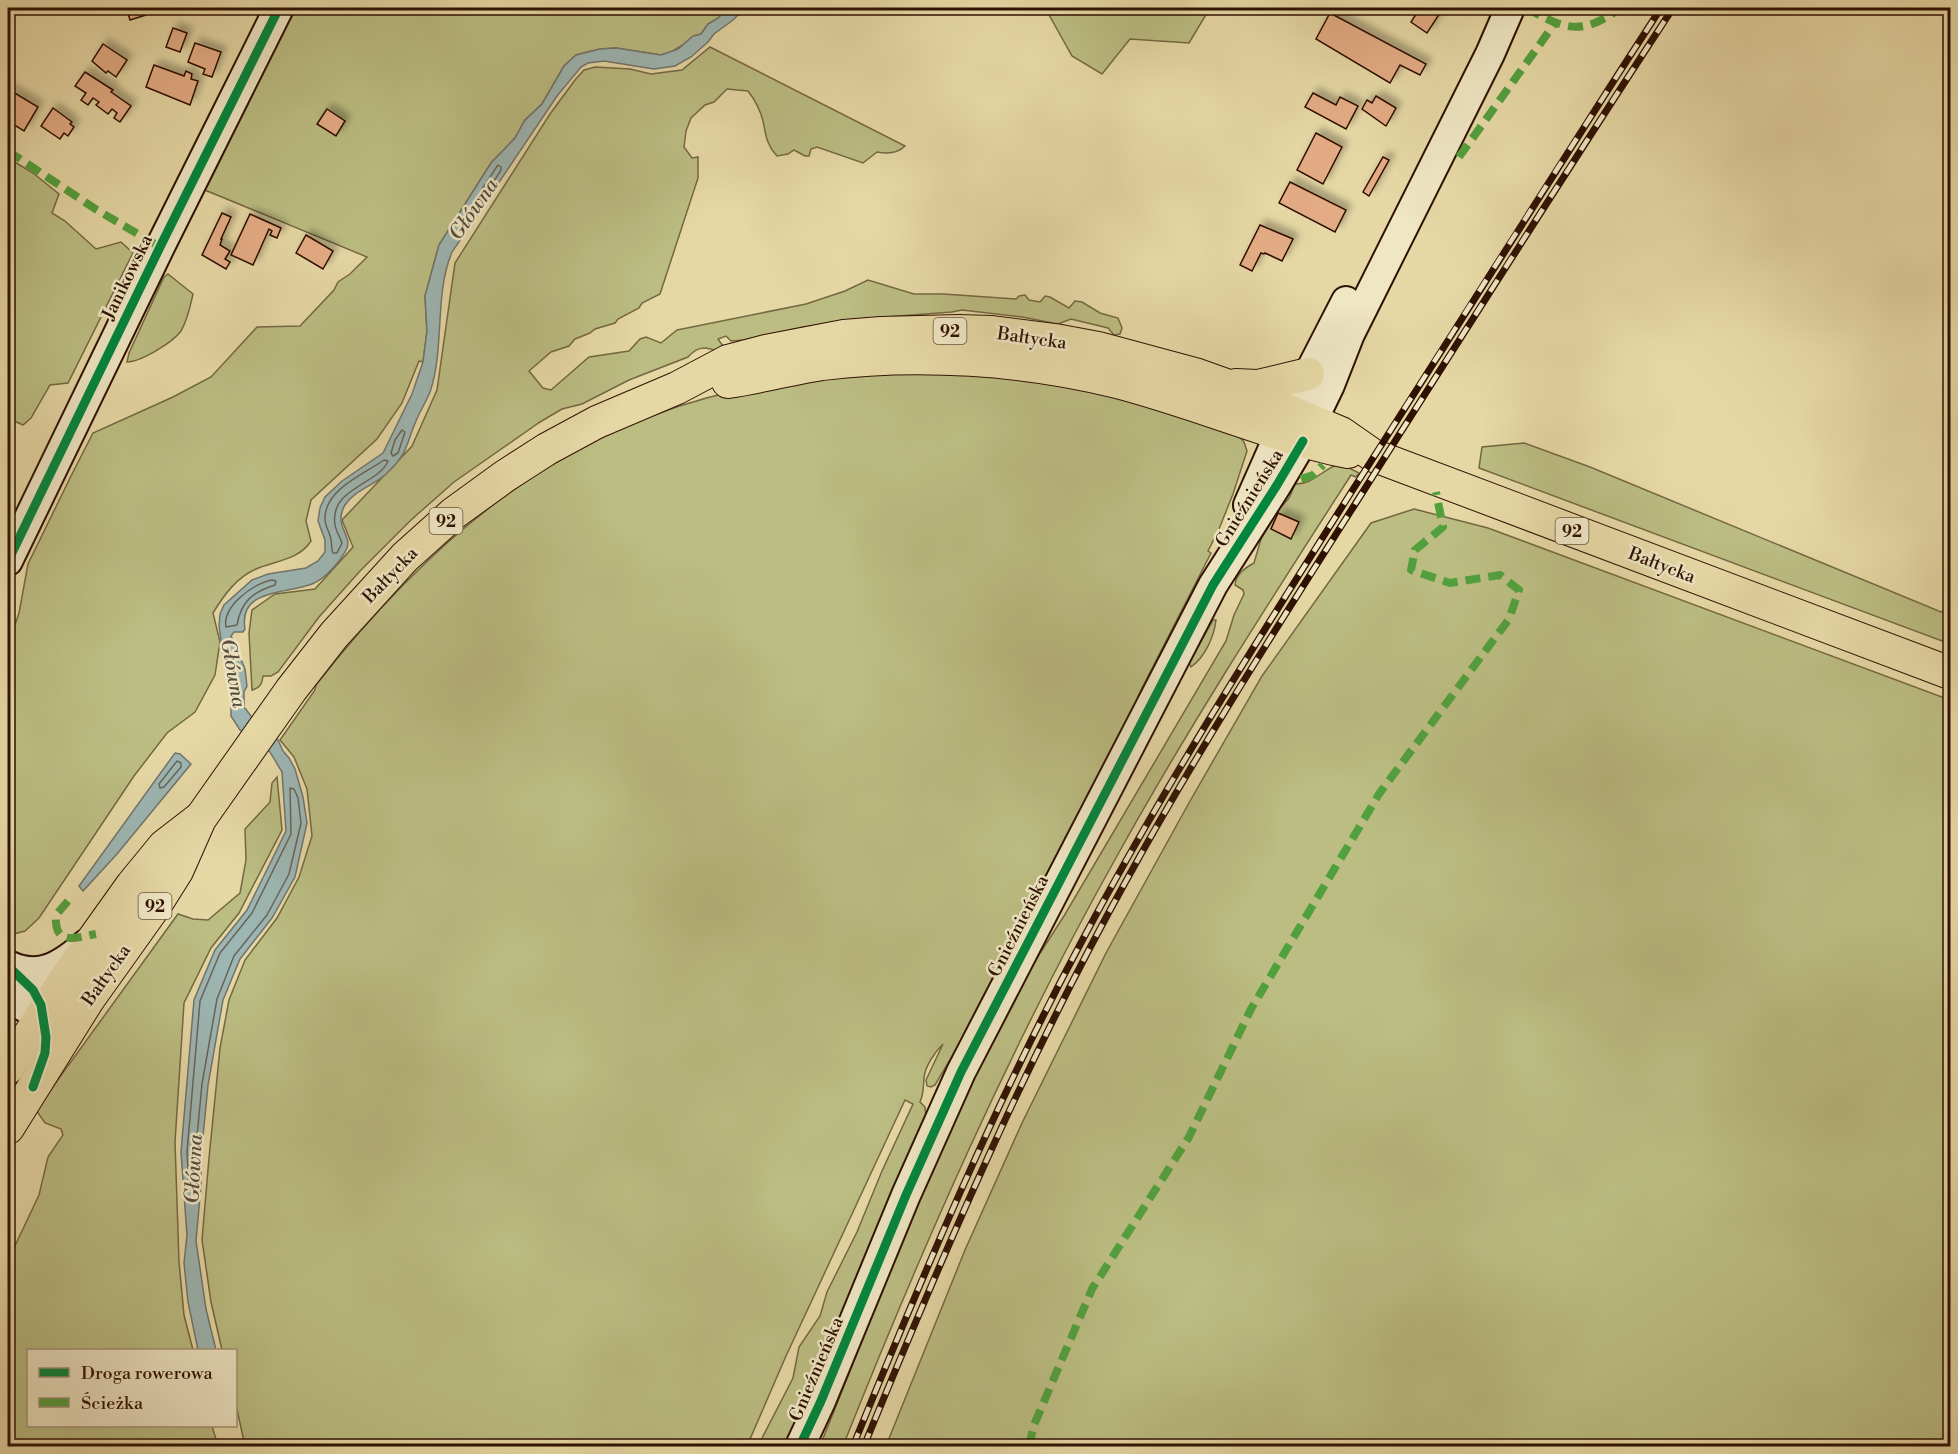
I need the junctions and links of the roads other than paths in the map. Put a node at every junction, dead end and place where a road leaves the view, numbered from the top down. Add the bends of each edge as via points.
1 (279, 8) edge
2 (1509, 8) edge
3 (1308, 375) junction
4 (1226, 385) junction
5 (677, 388) junction
6 (1296, 426) junction
7 (8, 561) edge
8 (1950, 673) edge
9 (200, 819) junction
10 (96, 934) junction
11 (8, 966) edge
12 (98, 987) junction
13 (8, 999) edge
14 (43, 1013) junction
15 (8, 1068) edge
16 (33, 1087) junction
17 (8, 1128) edge
18 (800, 1446) edge

1 - 7 street, Janikowska
2 - 3 street, Gnieźnieńska via 1451,99
2 - 6 street, Gnieźnieńska via 1490,54 1350,334
3 - 4 main road via 1258,386
3 - 6 street, Gnieźnieńska
4 - 5 main road, Bałtycka / 92 via 1098,348 1017,334 937,331 844,336 766,351 728,361
4 - 6 main road, Bałtycka / 92
5 - 6 main road, Bałtycka / 92 via 824,364 975,361 1107,380
5 - 9 main road, Bałtycka / 92 via 569,436 454,513 405,557 314,661
6 - 8 main road, Bałtycka / 92 via 1332,449 1374,456
6 - 18 street, Gnieźnieńska via 1248,505 1213,585 961,1072
9 - 10 main road, Bałtycka / 92 via 155,856
9 - 12 main road, Bałtycka / 92 via 177,871
10 - 11 street via 78,952 46,970 29,972
10 - 14 main road, Bałtycka / 92
11 - 14 street via 33,990
12 - 14 street via 76,1003
12 - 16 main road, Bałtycka / 92
13 - 14 street
13 - 15 street via 14,1012 16,1035
14 - 15 main road, Bałtycka / 92
14 - 16 street via 45,1053
16 - 17 main road, Bałtycka / 92

